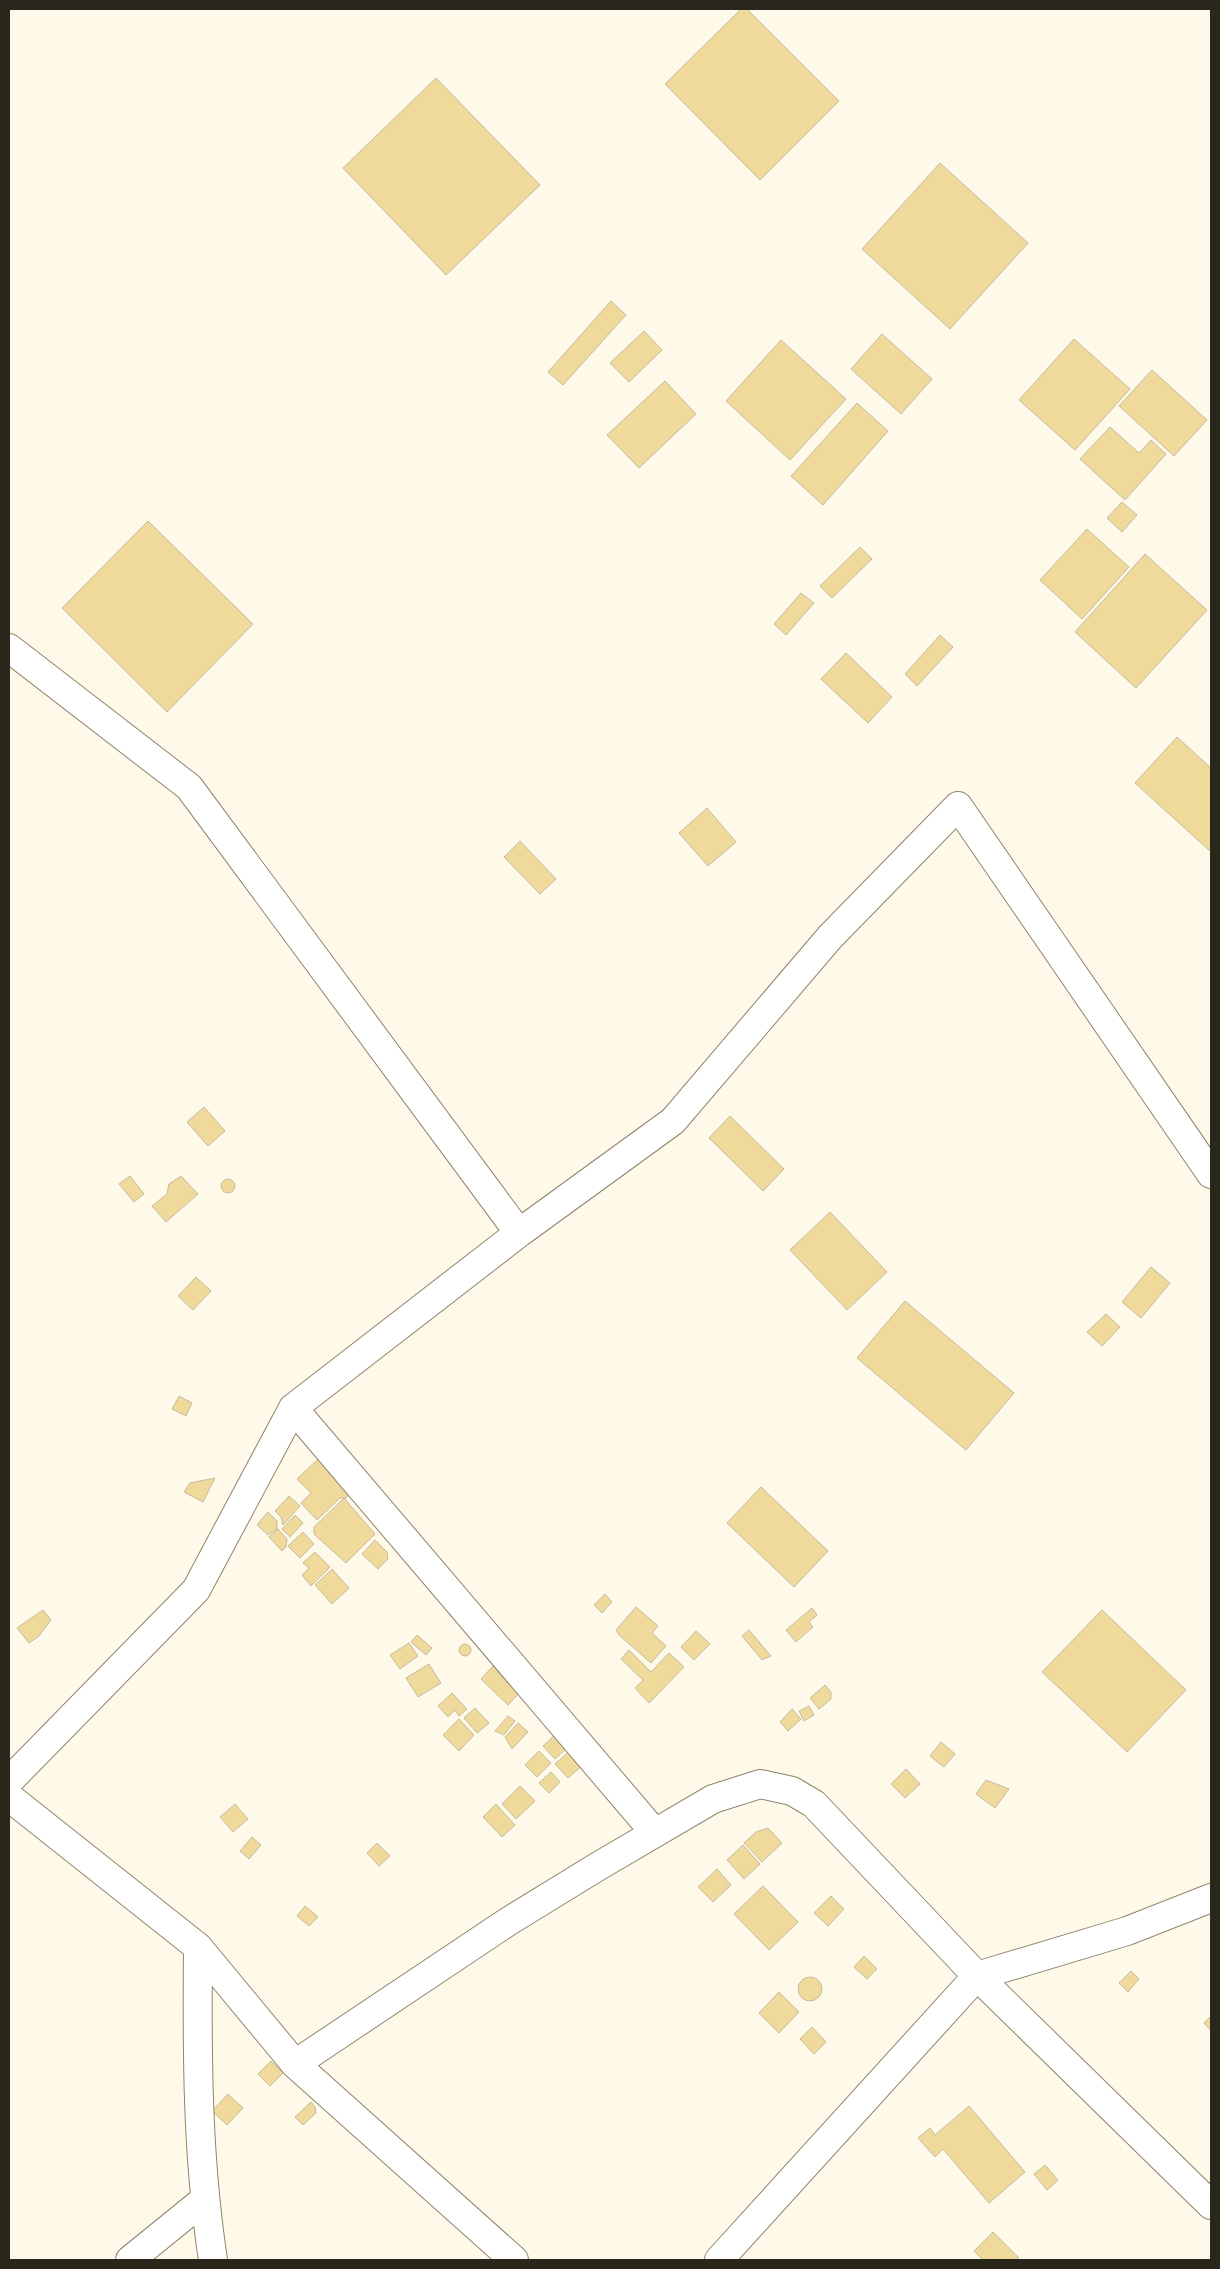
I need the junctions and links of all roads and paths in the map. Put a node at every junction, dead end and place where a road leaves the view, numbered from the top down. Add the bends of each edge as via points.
1 (9, 648) edge
2 (1211, 1174) edge
3 (520, 1233) junction
4 (293, 1408) junction
5 (9, 1781) edge
6 (9, 1797) edge
7 (655, 1833) junction
8 (1211, 1898) edge
9 (198, 1947) junction
10 (976, 1976) junction
11 (295, 2064) junction
12 (204, 2200) junction
13 (1211, 2204) edge
14 (130, 2260) edge
15 (213, 2260) edge
16 (514, 2260) edge
17 (719, 2260) edge

1 - 3 street via 189,787
2 - 3 street via 958,806 830,937 673,1121
3 - 4 street
4 - 5 street via 196,1590
4 - 7 street
6 - 9 street
7 - 10 street via 713,1800 760,1784 792,1791 814,1804
7 - 11 street via 508,1921
8 - 10 street via 1127,1931
9 - 11 street
9 - 12 street via 197,2079
10 - 13 street
10 - 17 street
11 - 16 street
12 - 14 street
12 - 15 street

